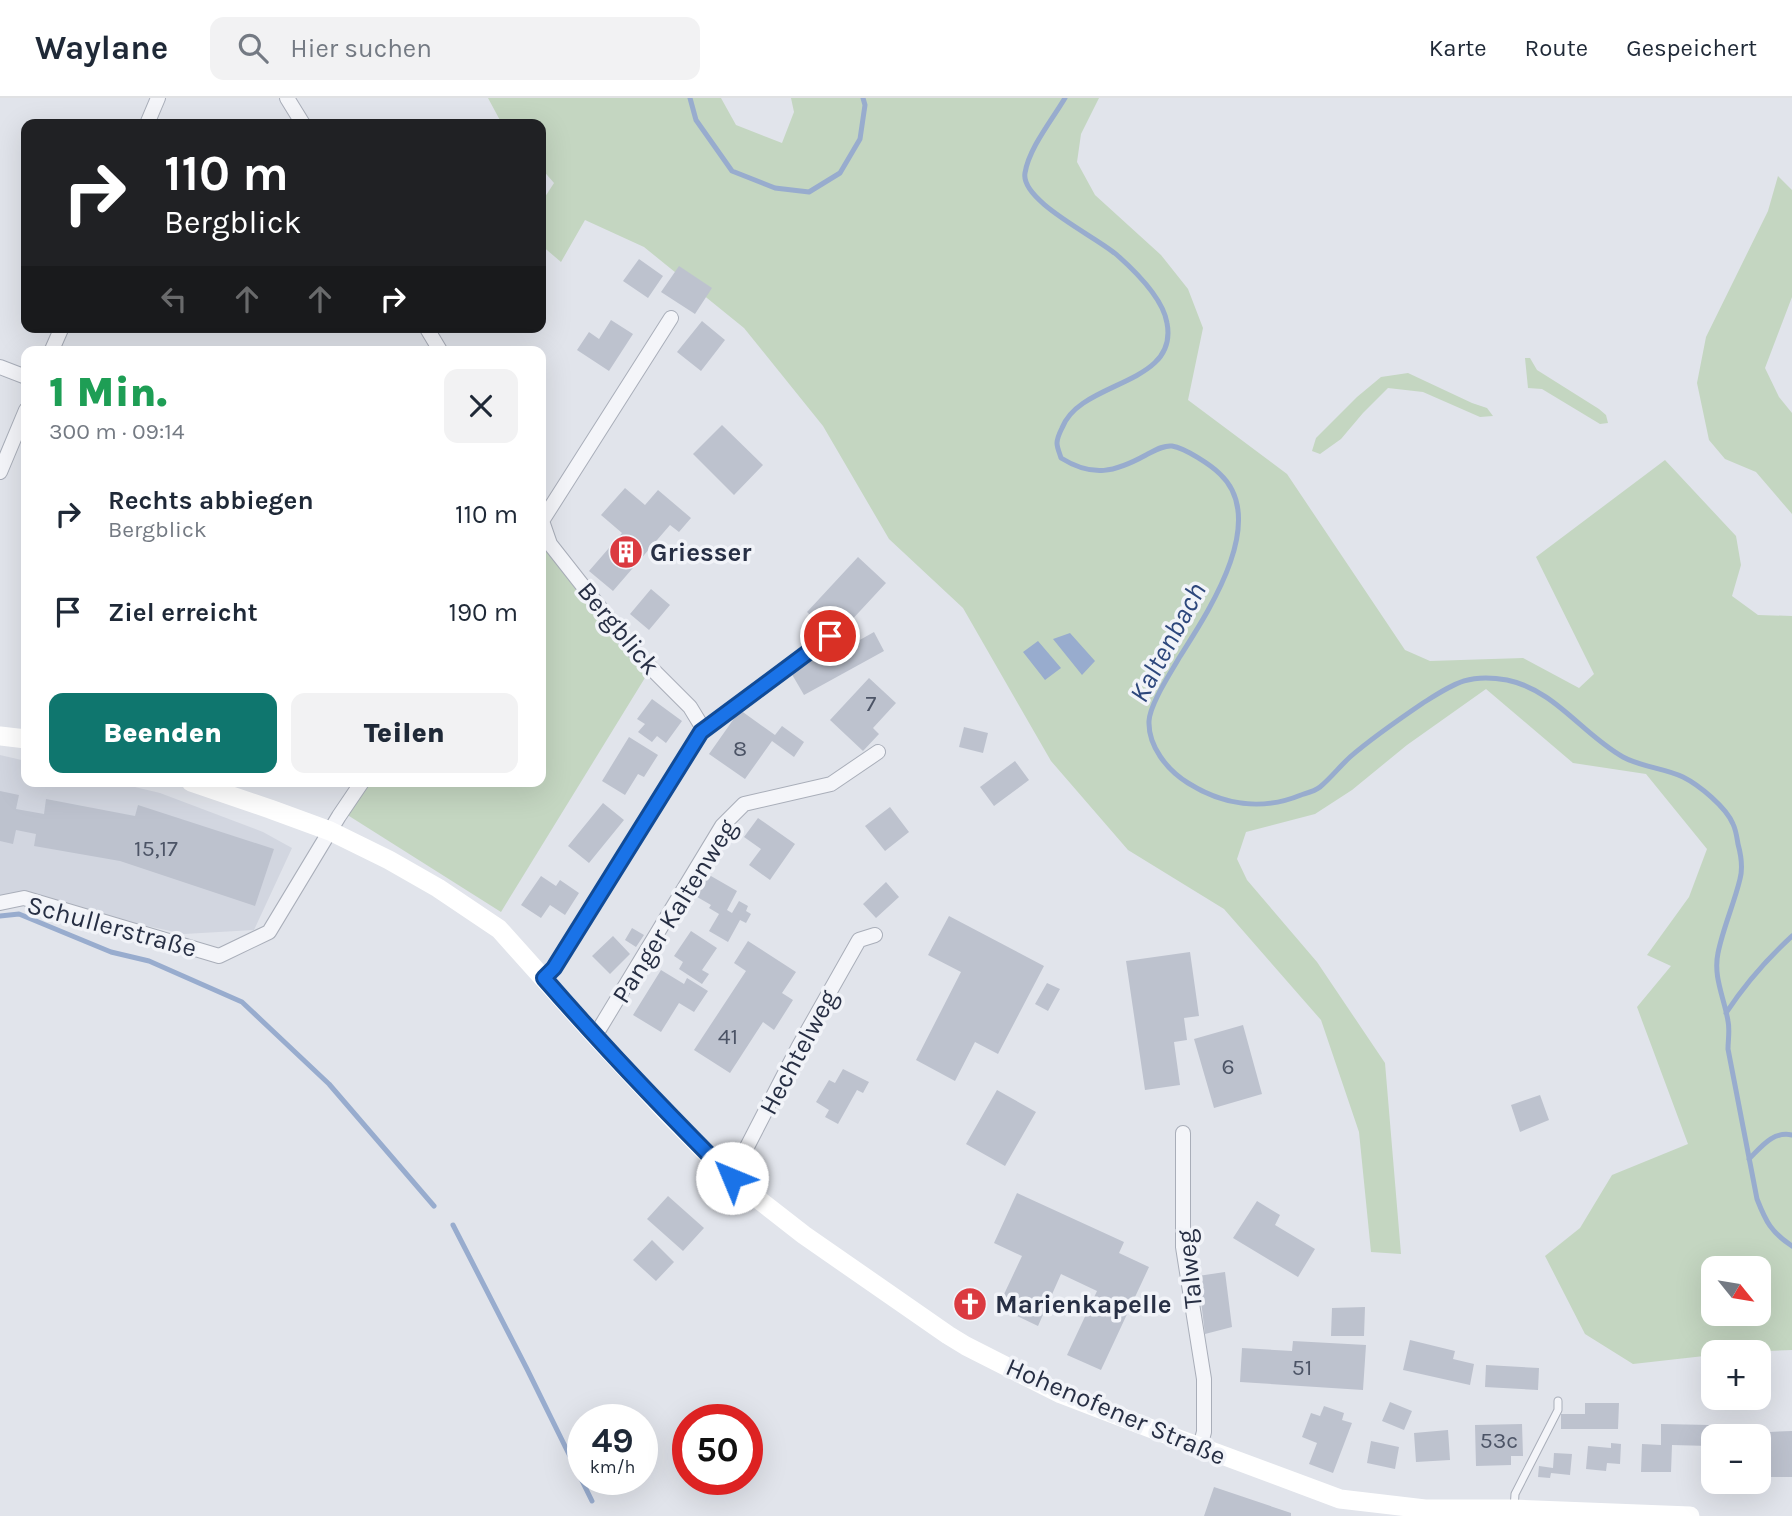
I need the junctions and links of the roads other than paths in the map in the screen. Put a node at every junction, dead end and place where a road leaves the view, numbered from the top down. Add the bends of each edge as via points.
1 (158, 98) edge
2 (287, 98) edge
3 (150, 119) edge
4 (300, 119) edge
5 (671, 318) dead end
6 (0, 367) edge
7 (21, 375) edge
8 (21, 422) edge
9 (0, 471) edge
10 (546, 512) edge
11 (546, 533) edge
12 (830, 636) dead end
13 (704, 730) junction
14 (0, 736) edge
15 (21, 738) edge
16 (878, 752) dead end
17 (206, 787) edge
18 (359, 787) edge
19 (330, 831) junction
20 (0, 902) edge
21 (874, 935) dead end
22 (544, 978) junction
23 (595, 1036) junction
24 (1183, 1133) dead end
25 (732, 1178) junction
26 (1558, 1401) dead end
27 (1200, 1446) junction
28 (1514, 1509) junction
29 (1690, 1516) edge

1 - 3 street
2 - 4 street
5 - 10 street, Bergblick
6 - 7 street
8 - 9 street
11 - 13 street, Bergblick via 634,651 690,707
12 - 13 street
13 - 22 street
14 - 15 main road
16 - 23 street, Panger Kaltenweg via 831,783 744,804 722,826
17 - 19 main road, Hohenofener Straße
18 - 19 street
19 - 20 street, Schullerstraße via 270,932 219,956 24,898
19 - 22 main road, Hohenofener Straße via 468,906 499,929
21 - 25 street, Hechtelweg via 859,940
22 - 23 main road, Hohenofener Straße
23 - 25 main road, Hohenofener Straße
24 - 27 street, Talweg via 1183,1247 1204,1379
25 - 27 main road, Hohenofener Straße via 804,1235 966,1346 1062,1394
26 - 28 lane via 1558,1410 1515,1494
27 - 28 main road, Hohenofener Straße via 1340,1499 1425,1508
28 - 29 main road, Hohenofener Straße

